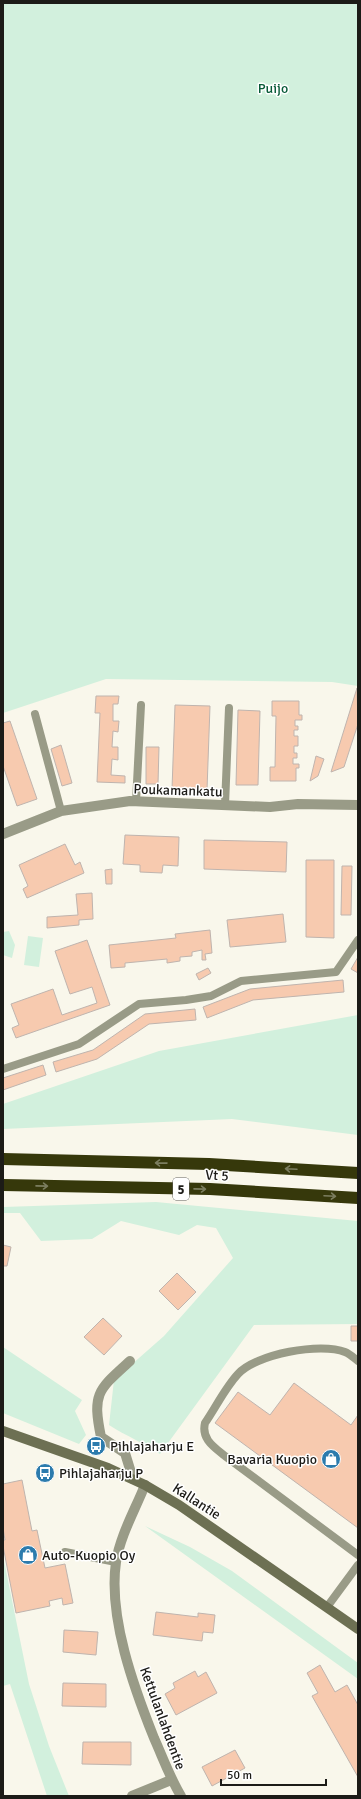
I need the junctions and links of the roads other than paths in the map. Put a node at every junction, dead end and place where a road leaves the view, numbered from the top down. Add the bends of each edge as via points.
1 (141, 705) dead end
2 (229, 708) dead end
3 (35, 714) dead end
4 (136, 802) junction
5 (225, 805) junction
6 (358, 805) edge
7 (61, 811) junction
8 (3, 834) edge
9 (358, 940) edge
10 (3, 1068) edge
11 (3, 1159) edge
12 (358, 1172) edge
13 (3, 1185) edge
14 (358, 1198) edge
15 (130, 1361) dead end
16 (358, 1361) edge
17 (3, 1431) edge
18 (133, 1479) junction
19 (145, 1485) junction
20 (65, 1552) dead end
21 (358, 1555) edge
22 (116, 1562) junction
23 (358, 1564) edge
24 (350, 1575) junction
25 (358, 1580) edge
26 (327, 1607) junction
27 (358, 1629) edge
28 (171, 1780) junction
29 (132, 1796) edge
30 (181, 1796) edge

1 - 4 lane
2 - 5 lane
3 - 7 lane
4 - 5 street, Poukamankatu
4 - 7 street, Poukamankatu
5 - 6 street, Poukamankatu
7 - 8 street, Poukamankatu
9 - 10 lane via 336,972 241,981 210,996 139,1004 79,1044
12 -> 11 highway, Vt 5 / 5 via 209,1164
13 -> 14 highway, Vt 5 / 5 via 210,1189
15 - 18 street via 98,1395 96,1413 101,1437 124,1453
16 - 21 lane via 346,1353 332,1349 301,1349 256,1362 238,1373 205,1423 204,1429 209,1443 220,1452
17 - 18 main road, Kallantie
18 - 19 main road, Kallantie
19 - 22 street, Kettulanlahdentie
19 - 26 main road, Kallantie via 179,1505
20 - 22 lane
22 - 28 street, Kettulanlahdentie via 116,1602 125,1650 138,1698
23 - 24 lane
24 - 25 lane
24 - 26 lane
26 - 27 main road, Kallantie
28 - 29 street
28 - 30 street, Kettulanlahdentie

